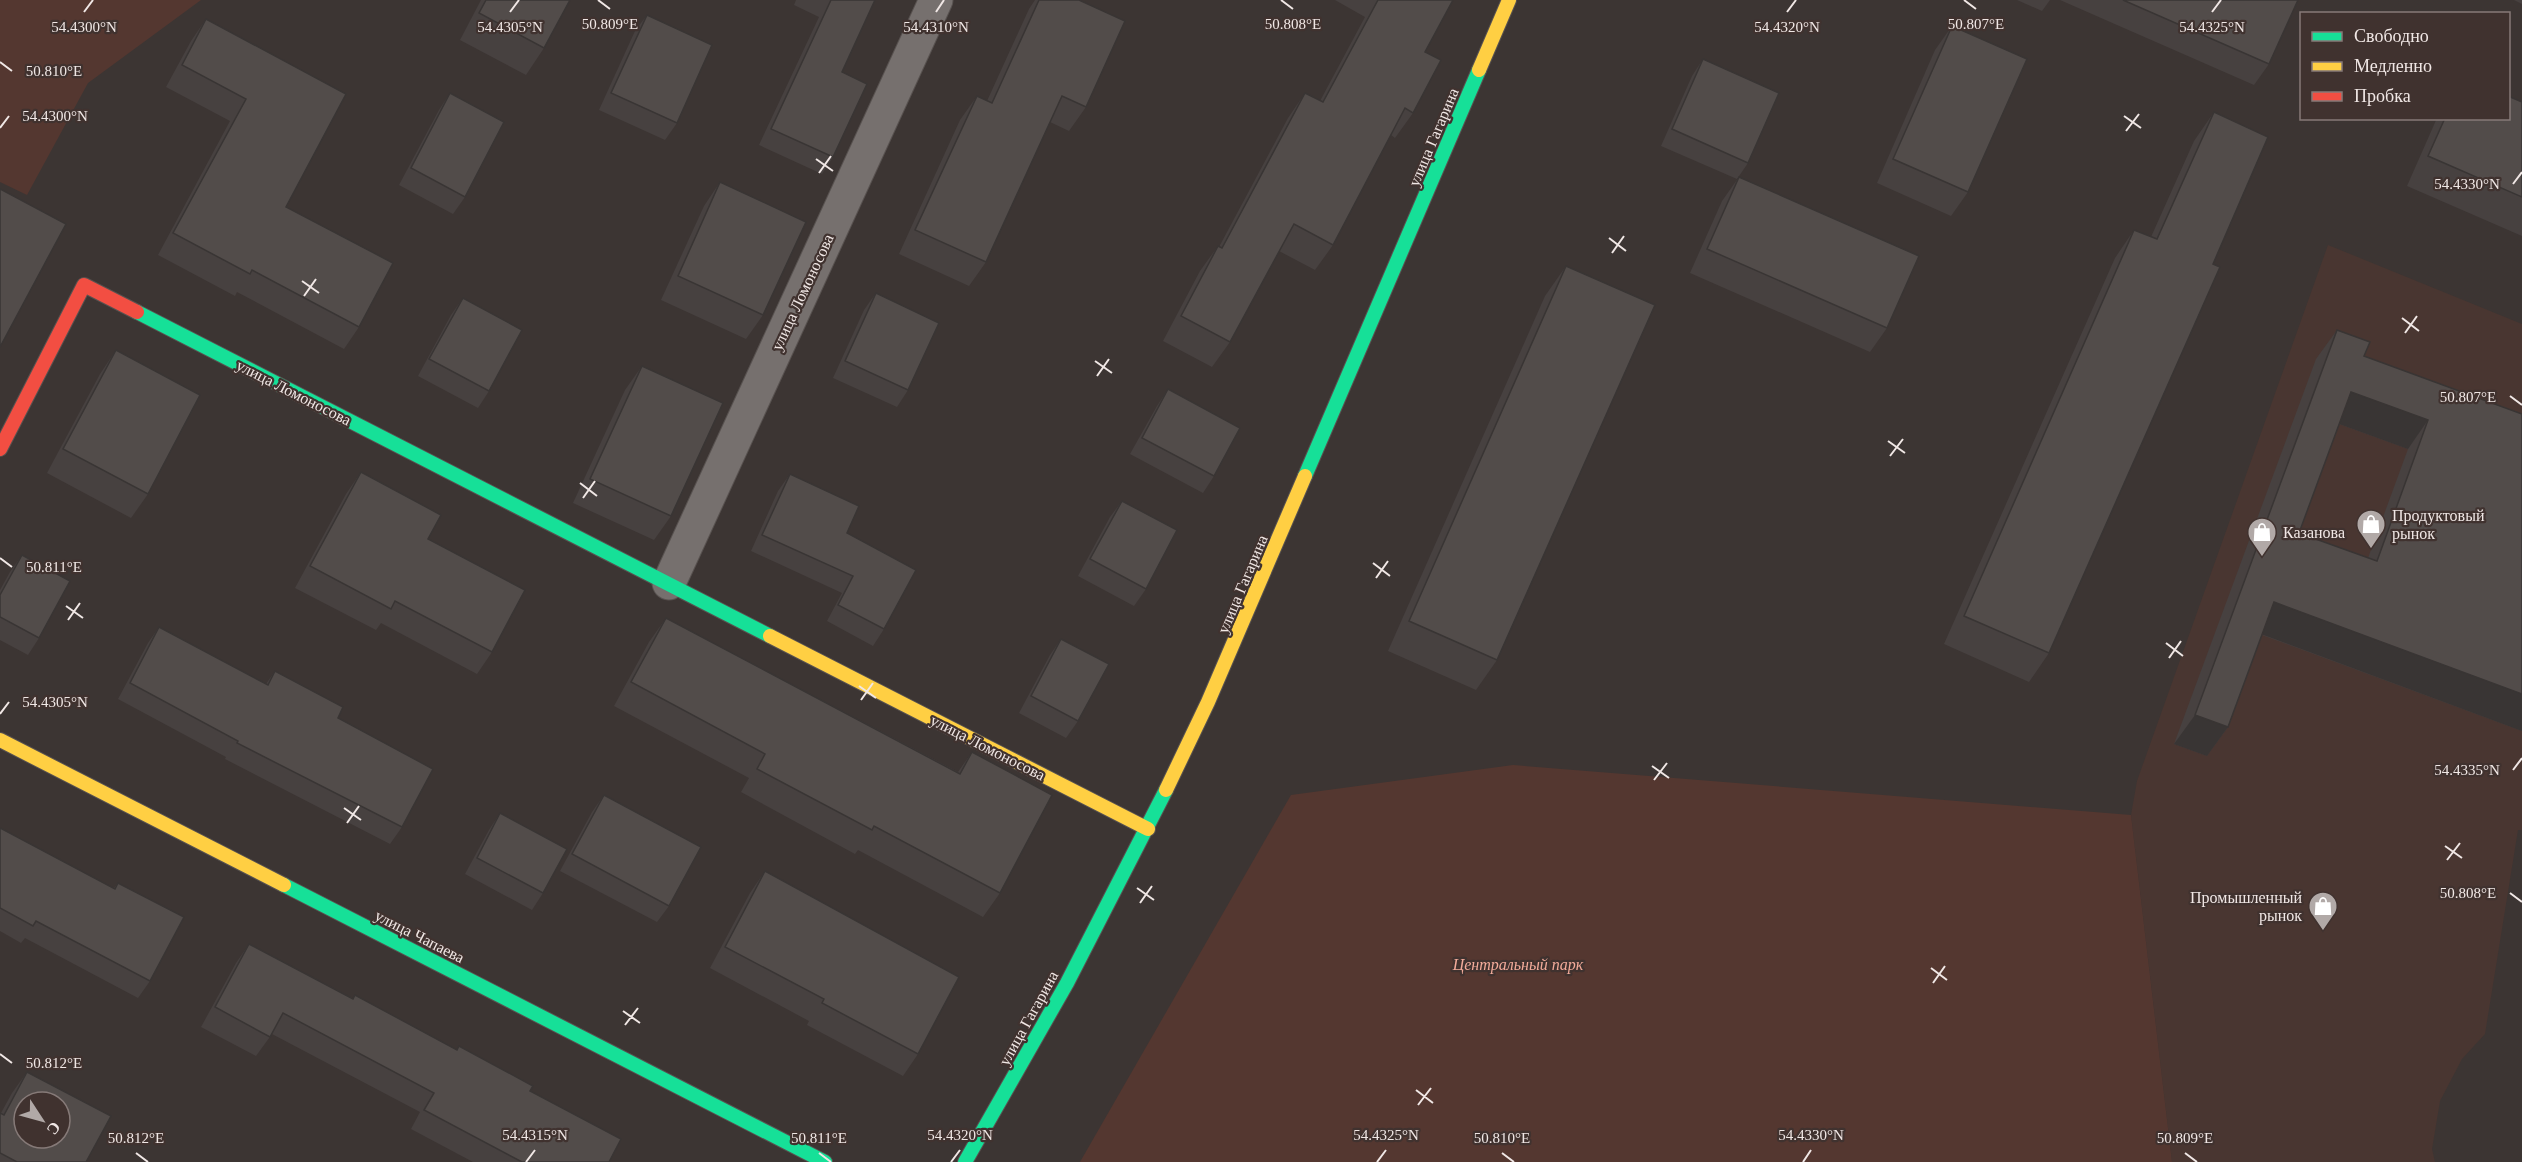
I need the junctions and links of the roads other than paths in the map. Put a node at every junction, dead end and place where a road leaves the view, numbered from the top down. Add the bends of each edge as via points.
1 (936, 0) edge
2 (1509, 0) edge
3 (0, 449) edge
4 (669, 583) junction
5 (0, 740) edge
6 (1148, 829) junction
7 (825, 1162) edge
8 (965, 1162) edge

1 - 4 street, улица Ломоносова
2 - 6 street, улица Гагарина via 1213,691
3 - 4 street, улица Ломоносова via 84,285
4 - 6 street, улица Ломоносова
5 - 7 street, улица Чапаева
6 - 8 street, улица Гагарина

